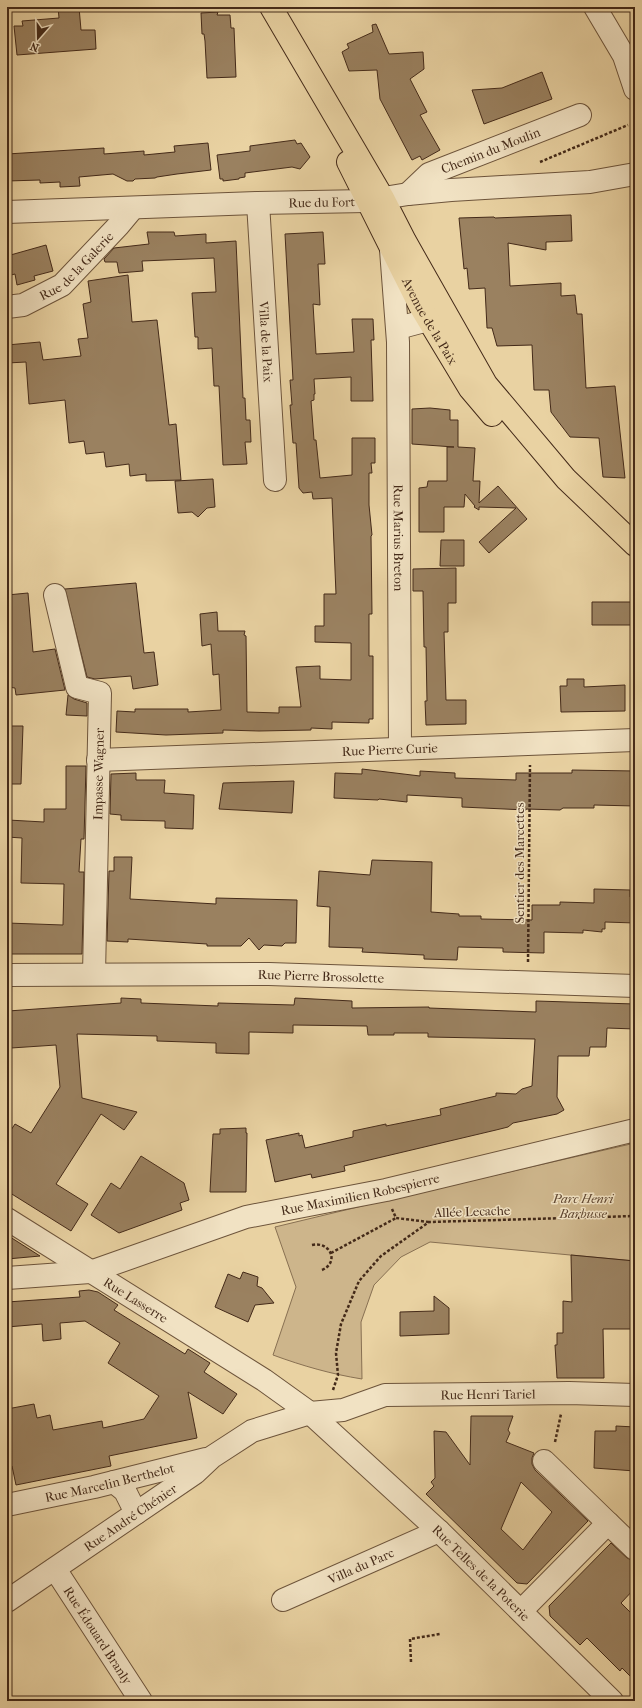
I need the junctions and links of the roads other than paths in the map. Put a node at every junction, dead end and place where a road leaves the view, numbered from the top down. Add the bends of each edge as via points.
1 (272, 7) edge
2 (595, 7) edge
3 (635, 89) edge
4 (580, 115) dead end
5 (635, 174) edge
6 (408, 194) junction
7 (375, 199) junction
8 (258, 203) junction
9 (134, 208) junction
10 (7, 212) edge
11 (391, 250) junction
12 (7, 307) edge
13 (428, 320) junction
14 (398, 328) junction
15 (275, 480) dead end
16 (635, 545) edge
17 (635, 562) edge
18 (55, 595) dead end
19 (635, 740) edge
20 (400, 748) junction
21 (98, 760) junction
22 (94, 974) junction
23 (7, 975) edge
24 (635, 986) edge
25 (635, 1130) edge
26 (7, 1219) edge
27 (90, 1272) junction
28 (7, 1278) edge
29 (635, 1395) edge
30 (310, 1412) junction
31 (550, 1454) road end
32 (212, 1458) junction
33 (114, 1482) junction
34 (7, 1505) edge
35 (136, 1513) junction
36 (608, 1523) junction
37 (439, 1531) junction
38 (635, 1549) edge
39 (55, 1569) junction
40 (283, 1600) dead end
41 (7, 1601) edge
42 (521, 1612) junction
43 (141, 1701) edge
44 (612, 1701) edge

1 - 7 main road, Avenue de la Paix
2 - 3 street via 624,56
4 - 6 street, Chemin du Moulin via 429,174
5 - 6 street, Rue du Fort via 590,182
6 - 7 street, Rue du Fort
7 - 8 street, Rue du Fort
7 - 11 main road, Avenue de la Paix
7 - 16 main road, Avenue de la Paix via 405,240 486,384 566,479
8 - 9 street, Rue du Fort
8 - 15 street, Villa de la Paix
9 - 10 street, Rue du Fort
9 - 12 street, Rue de la Galerie via 62,285 23,305
11 - 13 main road, Avenue de la Paix
11 - 14 street, Rue Marius Breton
13 - 14 street
13 - 17 main road, Avenue de la Paix via 470,389 552,485
14 - 20 street, Rue Marius Breton
18 - 21 street, Impasse Wagner via 77,687 100,693
19 - 20 street, Rue Pierre Curie
20 - 21 street, Rue Pierre Curie
21 - 22 street, Impasse Wagner
22 - 23 street, Rue Pierre Brossolette
22 - 24 street, Rue Pierre Brossolette via 269,974
25 - 27 street, Rue Maximilien Robespierre via 386,1190 246,1217
26 - 27 street, Rue Lasserre
27 - 28 street, Rue Maximilien Robespierre
27 - 30 street, Rue Lasserre via 264,1380
29 - 30 street, Rue Henri Tariel via 385,1395 343,1410
30 - 32 street, Rue André Chénier via 252,1431
30 - 37 street, Rue Telles de la Poterie
31 - 36 street
32 - 33 street, Rue Marcelin Berthelot
32 - 35 street, Rue André Chénier via 195,1473
33 - 34 street, Rue Marcelin Berthelot
33 - 35 street via 125,1491
35 - 39 street, Rue André Chénier
36 - 38 street
36 - 42 street
37 - 40 street, Villa du Parc
37 - 42 street, Rue Telles de la Poterie
39 - 41 street, Rue André Chénier
39 - 43 street, Rue Édouard Branly
42 - 44 street, Rue Telles de la Poterie

